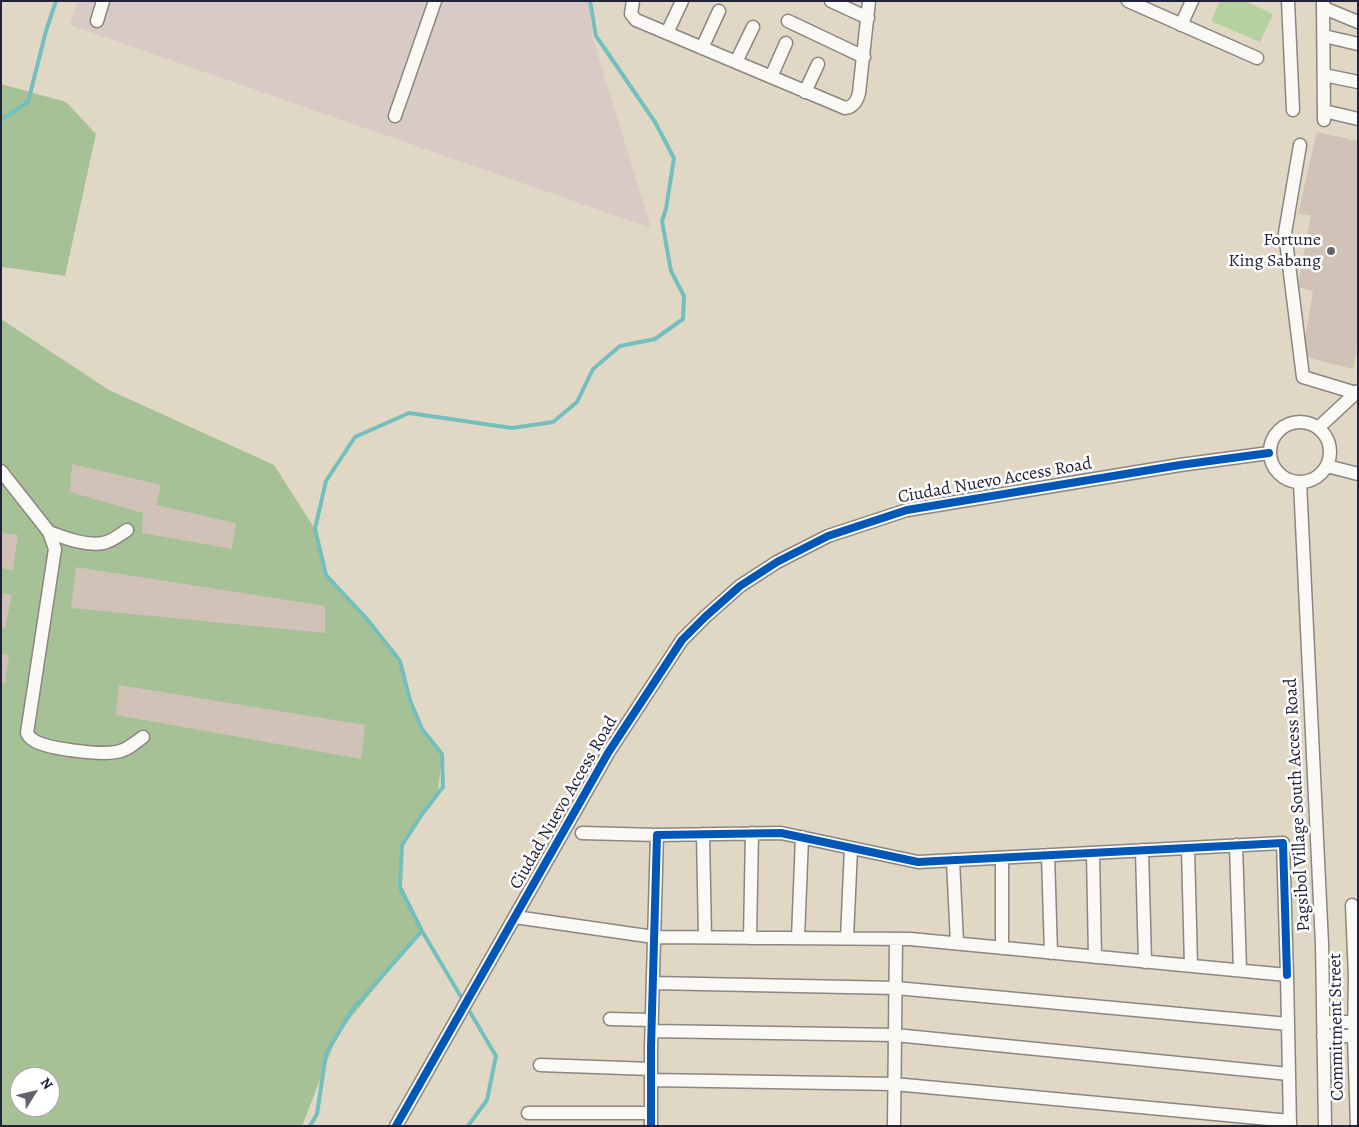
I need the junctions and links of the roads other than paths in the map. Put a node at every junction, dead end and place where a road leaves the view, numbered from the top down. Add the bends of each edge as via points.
1 (103, 1) edge
2 (435, 1) edge
3 (632, 1) edge
4 (682, 1) edge
5 (831, 1) edge
6 (869, 1) edge
7 (1128, 1) edge
8 (1192, 1) edge
9 (1288, 1) edge
10 (1323, 4) edge
11 (719, 11) dead end
12 (868, 18) junction
13 (97, 20) dead end
14 (788, 21) dead end
15 (1358, 22) edge
16 (1181, 24) junction
17 (753, 27) dead end
18 (667, 33) junction
19 (1324, 36) junction
20 (786, 43) dead end
21 (1358, 44) edge
22 (702, 48) junction
23 (864, 58) junction
24 (1257, 58) dead end
25 (736, 62) junction
26 (818, 64) dead end
27 (1324, 76) junction
28 (771, 77) junction
29 (1358, 82) edge
30 (805, 92) junction
31 (1293, 110) dead end
32 (395, 116) dead end
33 (1358, 119) edge
34 (1300, 145) dead end
35 (1357, 392) edge
36 (1318, 428) junction
37 (1270, 453) junction
38 (1326, 466) junction
39 (1, 471) edge
40 (1358, 474) edge
41 (1300, 482) junction
42 (127, 530) dead end
43 (49, 532) junction
44 (143, 737) dead end
45 (582, 833) dead end
46 (704, 834) junction
47 (752, 834) junction
48 (657, 835) junction
49 (802, 837) junction
50 (1236, 845) junction
51 (851, 848) junction
52 (1188, 848) junction
53 (1142, 850) junction
54 (1093, 853) junction
55 (1048, 855) junction
56 (1002, 858) junction
57 (953, 860) junction
58 (1352, 905) dead end
59 (515, 917) junction
60 (1355, 928) edge
61 (654, 937) junction
62 (705, 937) junction
63 (750, 938) junction
64 (798, 938) junction
65 (847, 938) junction
66 (896, 939) junction
67 (957, 944) junction
68 (1002, 948) junction
69 (1051, 952) junction
70 (1095, 957) junction
71 (1145, 962) junction
72 (1191, 966) junction
73 (1240, 970) junction
74 (1287, 975) junction
75 (1356, 978) edge
76 (653, 982) junction
77 (896, 988) junction
78 (610, 1019) dead end
79 (1323, 1022) junction
80 (1288, 1024) junction
81 (652, 1026) junction
82 (1355, 1029) edge
83 (895, 1035) junction
84 (1323, 1036) junction
85 (540, 1065) dead end
86 (652, 1074) junction
87 (1289, 1074) junction
88 (894, 1084) junction
89 (1357, 1084) edge
90 (528, 1113) dead end
91 (651, 1119) edge
92 (1290, 1123) edge
93 (396, 1126) edge
94 (894, 1126) edge
95 (1324, 1126) edge
96 (1357, 1126) edge

1 - 13 street
2 - 32 street
3 - 18 street via 631,14 634,18
4 - 18 street
5 - 12 street
6 - 12 street
7 - 16 street
8 - 16 street
9 - 31 street
10 - 15 street
10 - 19 street
11 - 22 street
12 - 23 street
14 - 23 street
16 - 24 street
17 - 25 street
18 - 22 street
19 - 21 street
19 - 27 street
20 - 28 street
22 - 25 street
23 - 30 street via 859,93 849,108
25 - 28 street
26 - 30 street
27 - 29 street
27 - 33 street via 1324,115
28 - 30 street
34 - 35 street via 1285,233 1304,378
35 - 36 street
36 - 37 street via 1307,422 1286,424 1272,439
36 - 38 street via 1328,442 1330,454
37 - 41 street via 1270,460 1278,472
37 - 59 street, Ciudad Nuevo Access Road via 908,510 828,536 776,562 740,586 682,640 608,753
38 - 40 street
38 - 41 street via 1317,477
39 - 43 street
41 - 79 street, Pagsibol Village South Access Road
42 - 43 street via 104,543 86,543
43 - 44 street via 55,549 27,733 43,745 96,752 116,752
45 - 48 street
46 - 47 street
46 - 48 street
46 - 62 street
47 - 49 street via 781,833
47 - 63 street
48 - 61 street
49 - 51 street
49 - 64 street
50 - 52 street
50 - 73 street
50 - 74 street via 1283,843
51 - 57 street via 918,862
51 - 65 street
52 - 53 street
52 - 72 street
53 - 54 street
53 - 71 street
54 - 55 street
54 - 70 street
55 - 56 street
55 - 69 street
56 - 57 street
56 - 68 street
57 - 67 street
58 - 60 street, Commitment Street
59 - 61 street
59 - 93 street, Ciudad Nuevo Access Road
60 - 75 street, Commitment Street
61 - 62 street
61 - 76 street
62 - 63 street
63 - 64 street
64 - 65 street
65 - 66 street
66 - 67 street
66 - 77 street
67 - 68 street
68 - 69 street
69 - 70 street
70 - 71 street
71 - 72 street
72 - 73 street
73 - 74 street
74 - 80 street
75 - 82 street, Commitment Street
76 - 77 street
76 - 81 street
77 - 80 street
77 - 83 street
78 - 81 street
79 - 82 street
79 - 84 street, Pagsibol Village South Access Road
80 - 87 street
81 - 83 street
81 - 86 street
82 - 84 street
82 - 89 street, Commitment Street
83 - 87 street
83 - 88 street
84 - 95 street, Pagsibol Village South Access Road
85 - 86 street
86 - 88 street
86 - 91 street
87 - 92 street
88 - 92 street
88 - 94 street
89 - 96 street, Commitment Street
90 - 91 street

